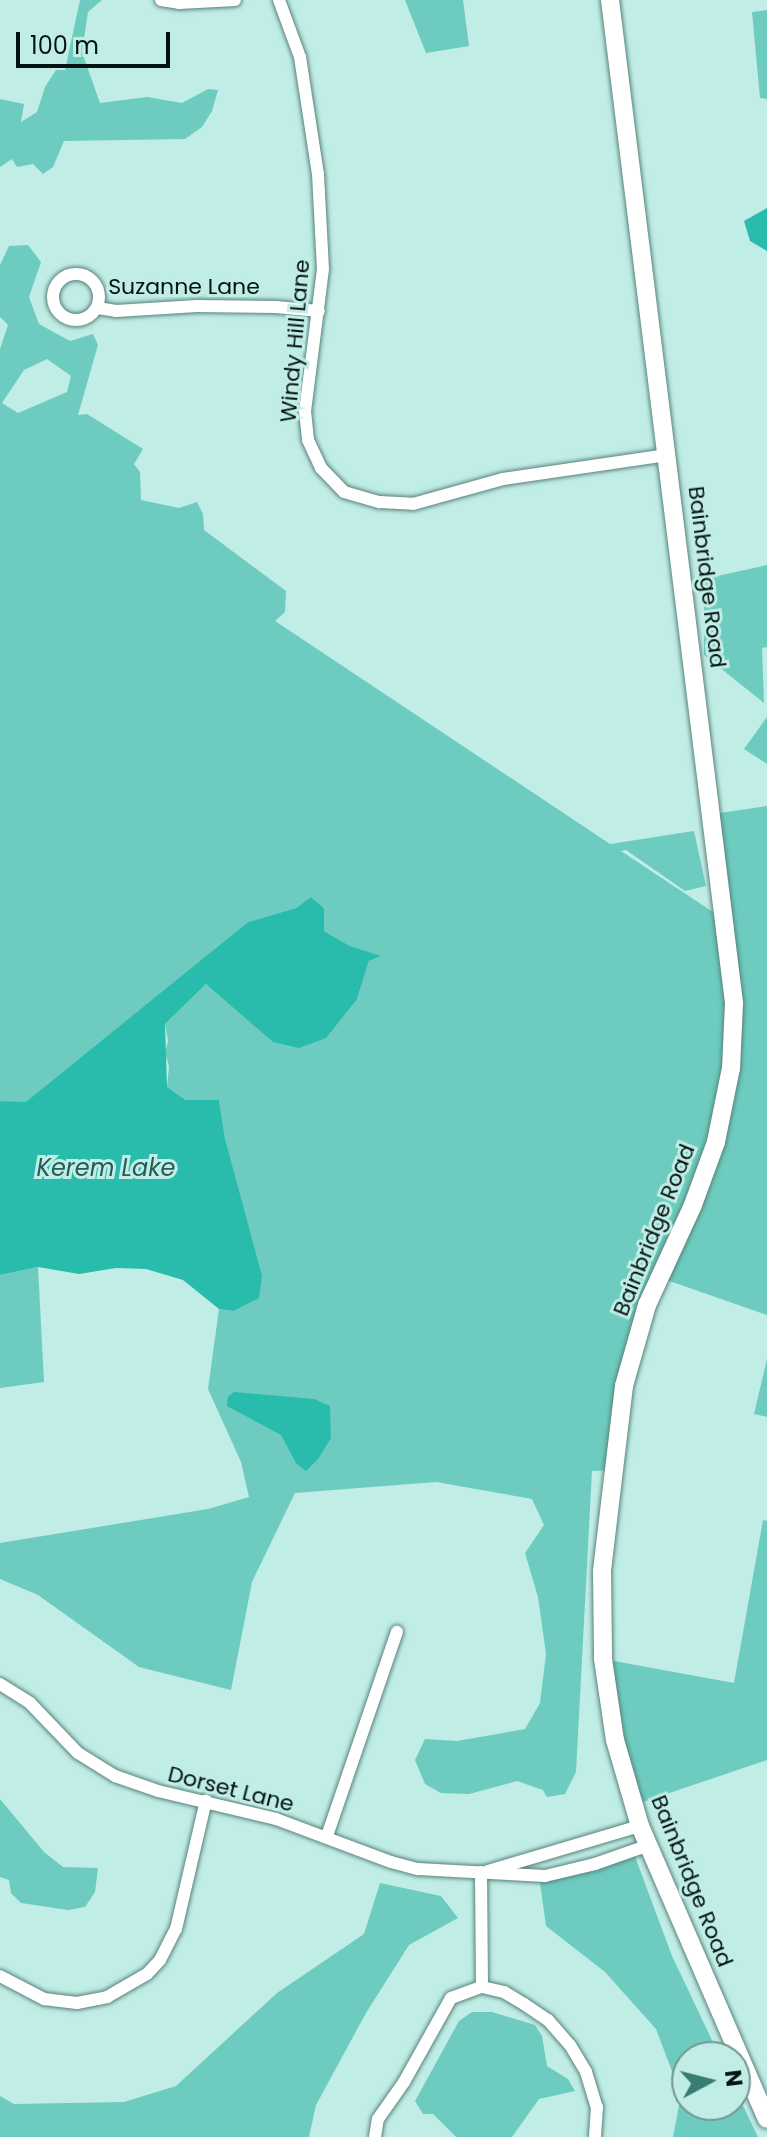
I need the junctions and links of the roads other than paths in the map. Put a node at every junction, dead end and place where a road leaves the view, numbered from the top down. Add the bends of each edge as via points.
1 (161, 0) edge
2 (235, 0) edge
3 (279, 0) edge
4 (610, 0) edge
5 (98, 308) dead end
6 (319, 311) junction
7 (667, 455) junction
8 (397, 1632) dead end
9 (0, 1684) edge
10 (206, 1800) junction
11 (640, 1826) junction
12 (327, 1836) junction
13 (649, 1845) junction
14 (569, 1850) junction
15 (574, 1869) junction
16 (481, 1872) junction
17 (0, 1976) edge
18 (482, 1987) junction
19 (767, 2119) edge
20 (375, 2137) edge
21 (595, 2137) edge

1 - 2 street
3 - 6 street, Windy Hill Lane via 300,57 311,115 321,224
4 - 7 street, Bainbridge Road
5 - 6 street, Suzanne Lane
6 - 7 street, Windy Hill Lane via 305,411 308,440 321,468 344,492 413,504 503,479
7 - 11 street, Bainbridge Road via 731,957 734,1016 731,1068 716,1142 693,1205 657,1276 630,1359 605,1540 603,1659 615,1740
8 - 12 street
9 - 10 street, Dorset Lane via 30,1703 95,1766 135,1785
10 - 12 street, Dorset Lane
10 - 17 street via 176,1929 147,1974 120,1992 77,2003 44,1999
11 - 13 street, Bainbridge Road
11 - 14 street, Dorset Lane
12 - 16 street, Dorset Lane via 418,1869
13 - 15 street, Dorset Lane
13 - 19 street, Bainbridge Road
14 - 15 street
14 - 16 street, Dorset Lane
15 - 16 street, Dorset Lane via 545,1876
16 - 18 street
18 - 20 street via 451,1998 378,2119
18 - 21 street via 524,2004 548,2020 570,2045 597,2107

